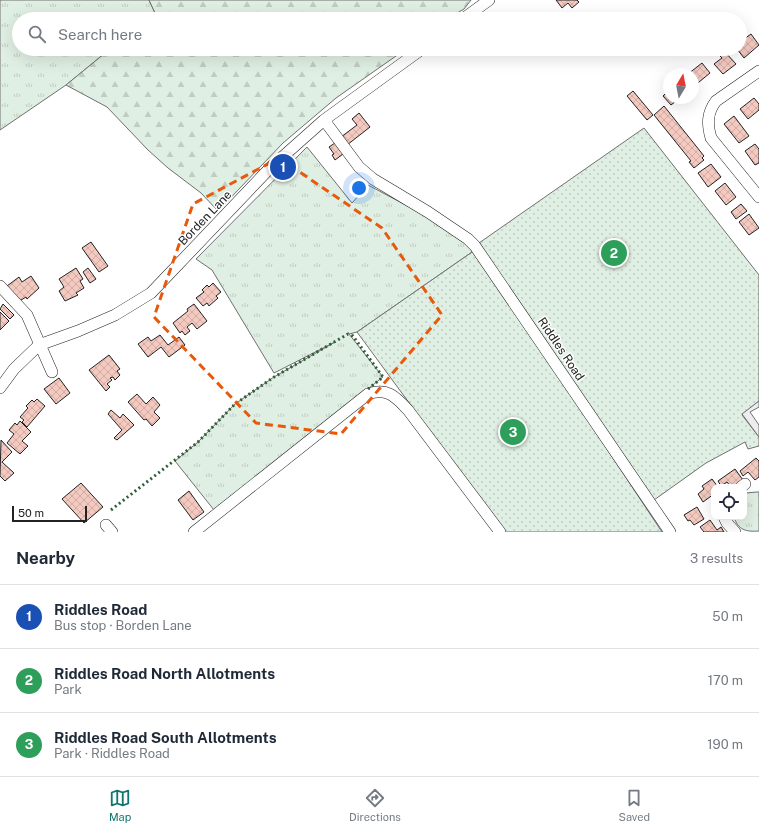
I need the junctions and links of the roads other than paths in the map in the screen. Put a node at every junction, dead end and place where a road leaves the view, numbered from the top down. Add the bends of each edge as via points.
1 (488, 0) edge
2 (472, 12) edge
3 (412, 56) edge
4 (759, 71) edge
5 (324, 120) junction
6 (759, 197) edge
7 (0, 286) edge
8 (39, 345) junction
9 (52, 372) dead end
10 (0, 388) edge
11 (726, 520) edge
12 (194, 532) edge
13 (500, 532) edge
14 (670, 532) edge
15 (735, 532) edge

1 - 2 street
3 - 5 street, Borden Lane
4 - 6 street via 716,101 712,106 708,128 711,138
5 - 8 street, Borden Lane via 270,168 151,293 115,315
5 - 14 street, Riddles Road via 359,167 372,179 428,212 476,246
7 - 8 street via 27,315
8 - 9 street
8 - 10 street, Borden Lane via 14,369
11 - 15 street
12 - 13 street via 375,391 395,396 408,410

